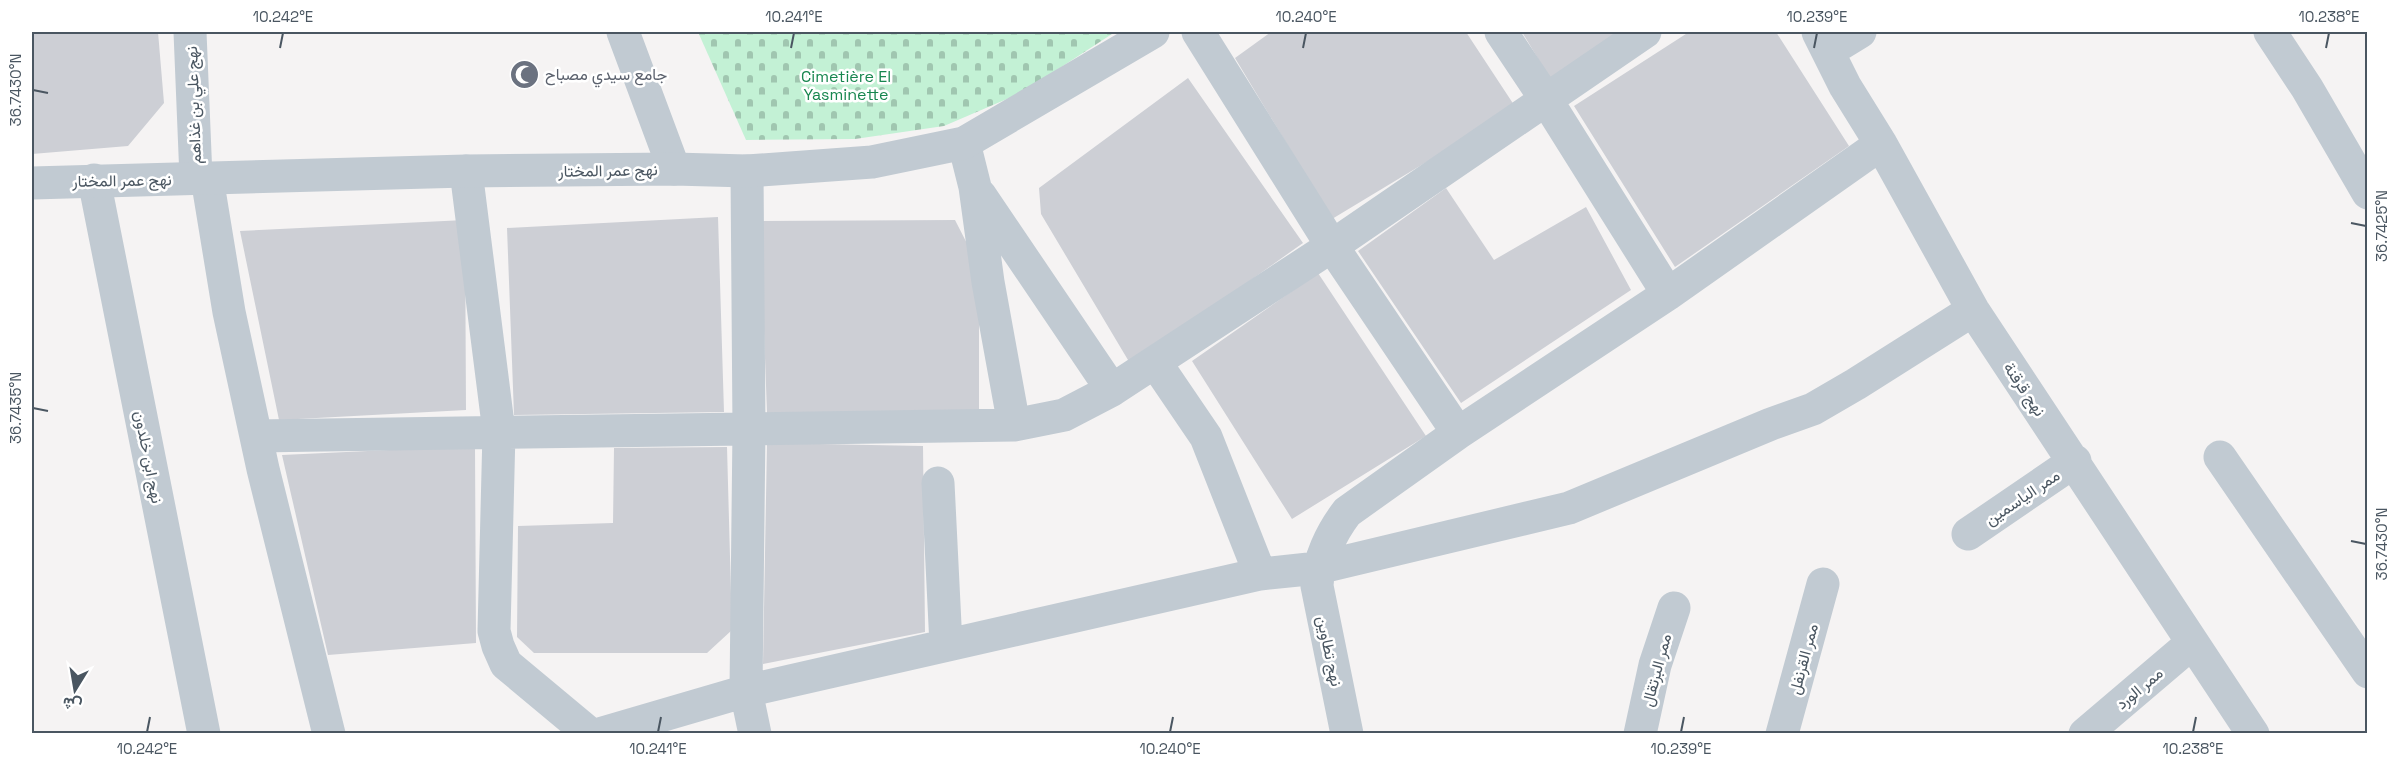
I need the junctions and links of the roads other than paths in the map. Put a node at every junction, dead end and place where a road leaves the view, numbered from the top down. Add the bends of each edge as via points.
1 (190, 32) edge
2 (623, 32) edge
3 (1153, 32) edge
4 (1198, 32) edge
5 (1501, 32) edge
6 (1645, 32) edge
7 (1860, 32) edge
8 (2270, 32) edge
9 (1824, 41) edge
10 (1547, 100) junction
11 (964, 143) junction
12 (1881, 144) junction
13 (674, 169) junction
14 (466, 171) junction
15 (747, 171) junction
16 (201, 178) junction
17 (94, 180) junction
18 (32, 183) edge
19 (975, 187) junction
20 (2367, 193) edge
21 (1332, 246) junction
22 (1668, 294) junction
23 (1973, 310) junction
24 (1155, 362) junction
25 (1112, 390) junction
26 (1014, 425) junction
27 (748, 428) junction
28 (499, 432) junction
29 (1458, 433) junction
30 (256, 436) junction
31 (2220, 457) dead end
32 (2075, 461) junction
33 (938, 483) dead end
34 (1968, 534) dead end
35 (1318, 568) junction
36 (1260, 574) junction
37 (1823, 585) dead end
38 (1674, 608) dead end
39 (2192, 643) junction
40 (946, 645) junction
41 (2367, 672) edge
42 (746, 691) junction
43 (204, 734) edge
44 (329, 734) edge
45 (590, 734) edge
46 (599, 734) edge
47 (755, 734) edge
48 (1347, 734) edge
49 (1640, 734) edge
50 (1782, 734) edge
51 (2085, 734) edge
52 (2253, 734) edge

1 - 16 street, نهج علي بن غذاهم
2 - 13 street
3 - 11 street, نهج عمر المختار
4 - 21 street
5 - 10 street
6 - 10 street
7 - 9 street
8 - 20 street
9 - 12 street, نهج قرقنة via 1845,86
10 - 21 street
10 - 22 street
11 - 15 street, نهج عمر المختار via 872,162
11 - 19 street
12 - 22 street
12 - 23 street, نهج قرقنة
13 - 14 street, نهج عمر المختار
13 - 15 street, نهج عمر المختار
14 - 16 street, نهج عمر المختار
14 - 28 street
15 - 27 street
16 - 17 street, نهج عمر المختار
16 - 30 street, نهج علي بن غذاهم
17 - 18 street, نهج عمر المختار
17 - 43 street, نهج ابن خلدون
19 - 25 street
19 - 26 street
21 - 24 street
21 - 29 street
22 - 29 street
23 - 32 street, نهج قرقنة
23 - 35 street via 1813,409 1569,508
24 - 25 street
24 - 36 street via 1206,437
25 - 26 street via 1064,415
26 - 27 street
27 - 28 street
27 - 42 street
28 - 30 street
28 - 45 street via 494,631 498,646 506,664
29 - 35 street via 1347,512
30 - 44 street, نهج علي بن غذاهم
31 - 41 street
32 - 34 street, ممر الياسمين
32 - 39 street, نهج قرقنة
33 - 40 street
35 - 36 street
35 - 48 street, نهج تطاوين via 1321,611
36 - 40 street
37 - 50 street, ممر القرنفل
38 - 49 street, ممر البرتقال via 1655,665
39 - 51 street, ممر الورد
39 - 52 street, نهج قرقنة
40 - 42 street
42 - 46 street
42 - 47 street

